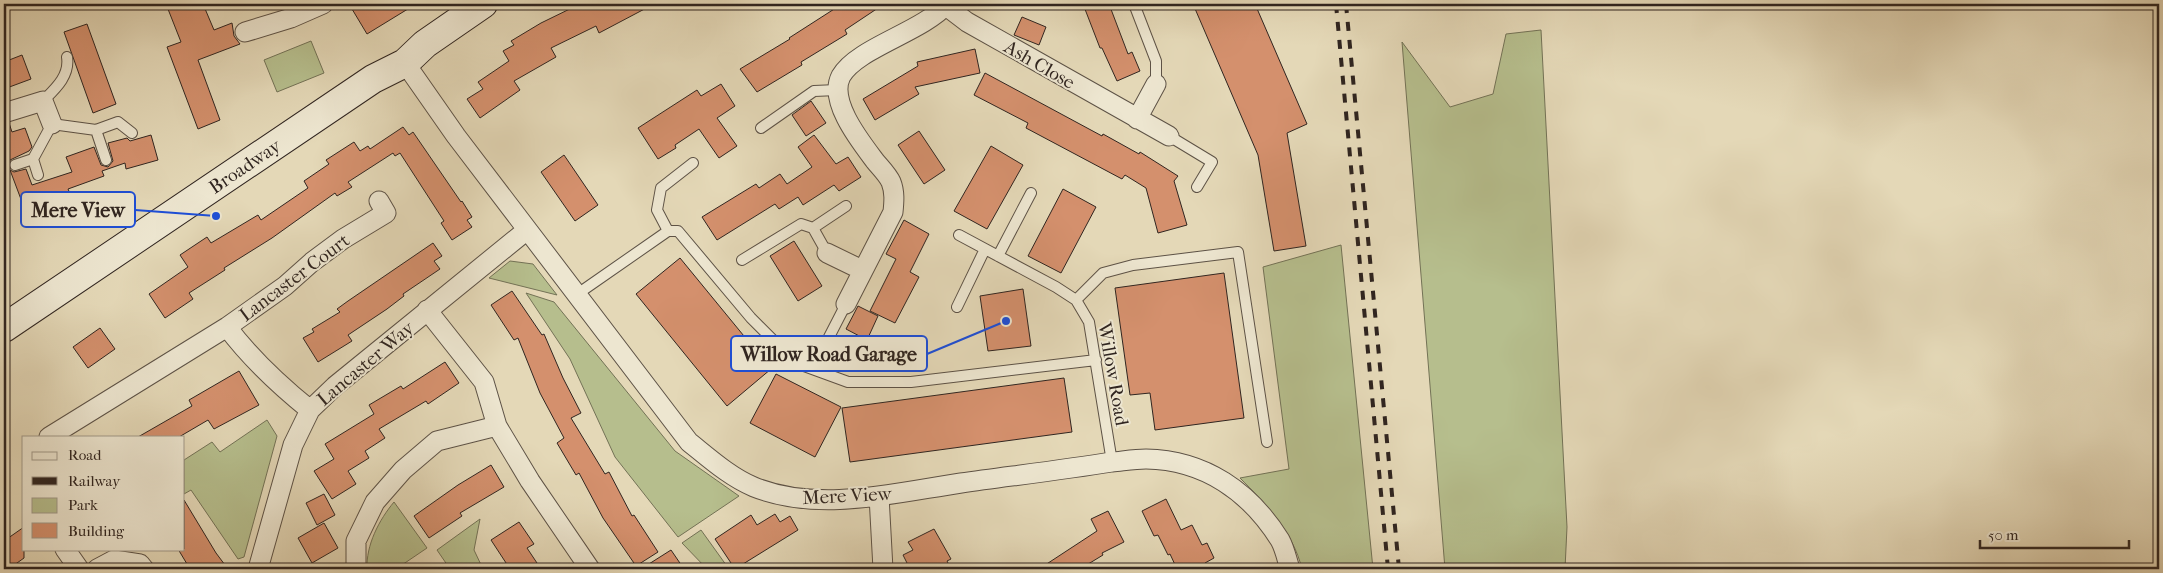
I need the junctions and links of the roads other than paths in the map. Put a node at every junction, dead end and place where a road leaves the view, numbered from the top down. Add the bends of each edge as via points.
1 (323, 4) edge
2 (483, 4) edge
3 (1134, 4) edge
4 (947, 5) edge
5 (245, 32) dead end
6 (67, 57) dead end
7 (405, 63) junction
8 (1156, 84) joint
9 (837, 90) junction
10 (43, 101) junction
11 (4, 113) edge
12 (1137, 119) junction
13 (52, 124) junction
14 (761, 128) dead end
15 (96, 130) junction
16 (132, 133) dead end
17 (1169, 136) joint
18 (33, 159) junction
19 (106, 160) dead end
20 (693, 163) dead end
21 (15, 165) dead end
22 (38, 175) dead end
23 (1198, 187) dead end
24 (1031, 193) dead end
25 (846, 206) dead end
26 (387, 212) dead end
27 (813, 228) junction
28 (528, 230) junction
29 (673, 231) junction
30 (959, 235) dead end
31 (986, 249) junction
32 (827, 253) joint
33 (998, 256) junction
34 (742, 260) dead end
35 (862, 270) junction
36 (576, 295) junction
37 (1076, 300) junction
38 (846, 304) joint
39 (957, 306) dead end
40 (427, 310) junction
41 (227, 327) junction
42 (4, 328) edge
43 (828, 339) dead end
44 (1096, 360) junction
45 (310, 410) junction
46 (497, 426) junction
47 (51, 436) edge
48 (1267, 442) dead end
49 (1112, 462) junction
50 (878, 496) junction
51 (66, 550) edge
52 (79, 569) edge
53 (97, 569) edge
54 (144, 569) edge
55 (258, 569) edge
56 (356, 569) edge
57 (590, 569) edge
58 (883, 569) edge
59 (1290, 569) edge

1 - 5 street
2 - 7 main road, Broadway via 425,44
3 - 8 lane via 1156,61
4 - 9 street via 849,64
4 - 12 street, Ash Close via 967,22
6 - 10 lane via 68,65 60,84
7 - 28 street, Mere View
7 - 42 main road, Broadway via 373,79
8 - 12 street
9 - 14 lane via 814,91
9 - 35 street via 842,111 890,181 895,198 893,212
10 - 11 street
10 - 13 street
12 - 17 street, Ash Close
13 - 15 lane
13 - 18 lane
15 - 16 lane via 118,122
15 - 19 lane
17 - 23 lane via 1212,162
18 - 21 lane
18 - 22 lane
20 - 29 lane via 661,188 657,210
24 - 33 lane
25 - 27 lane
26 - 41 street, Lancaster Court via 343,239
27 - 32 lane
27 - 34 lane via 801,224
28 - 36 street, Mere View
28 - 40 street, Lancaster Way
29 - 36 lane
29 - 44 lane via 796,363 848,382 911,382
30 - 31 lane, Willow Road
31 - 33 lane, Willow Road
31 - 39 lane
32 - 35 street
33 - 37 lane, Willow Road
35 - 38 street
36 - 50 street, Mere View via 689,442 738,480 795,498 819,500
37 - 44 lane, Willow Road via 1089,322
37 - 48 lane via 1103,273 1133,265 1238,252
38 - 43 lane
40 - 45 street, Lancaster Way
40 - 46 street via 484,382
41 - 45 street, Lancaster Court via 251,357
41 - 47 street
44 - 49 lane, Willow Road
45 - 55 street, Lancaster Way via 293,445
46 - 56 street via 437,441 403,470 375,502 356,541
46 - 57 street
49 - 50 street, Mere View
49 - 59 street, Mere View via 1168,461 1191,466 1222,479 1253,504 1281,542
50 - 58 street
51 - 52 street
53 - 54 street via 114,560 140,564

